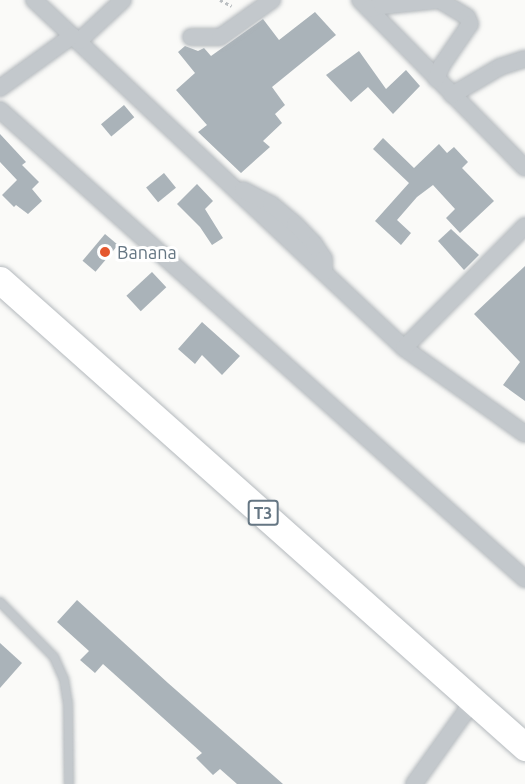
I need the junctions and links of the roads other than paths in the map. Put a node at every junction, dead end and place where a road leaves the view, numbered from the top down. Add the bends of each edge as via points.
1 (34, 0) edge
2 (123, 0) edge
3 (272, 0) edge
4 (365, 5) edge
5 (191, 37) dead end
6 (76, 38) junction
7 (525, 59) edge
8 (436, 79) junction
9 (0, 88) edge
10 (452, 95) junction
11 (0, 110) edge
12 (525, 168) edge
13 (525, 226) edge
14 (0, 280) edge
15 (404, 348) junction
16 (525, 434) edge
17 (525, 579) edge
18 (0, 602) edge
19 (474, 700) junction
20 (525, 747) edge
21 (69, 784) edge
22 (414, 784) edge

1 - 6 street
2 - 6 street
3 - 5 street via 220,37
4 - 8 street
4 - 8 street via 439,0 467,17 470,24
6 - 9 street
6 - 15 street
7 - 10 street via 500,67
8 - 10 street
10 - 12 street
11 - 17 street
13 - 15 street
14 - 19 highway, T3
15 - 16 street
18 - 21 lane via 54,657 64,679
19 - 20 highway, T3
19 - 22 street

